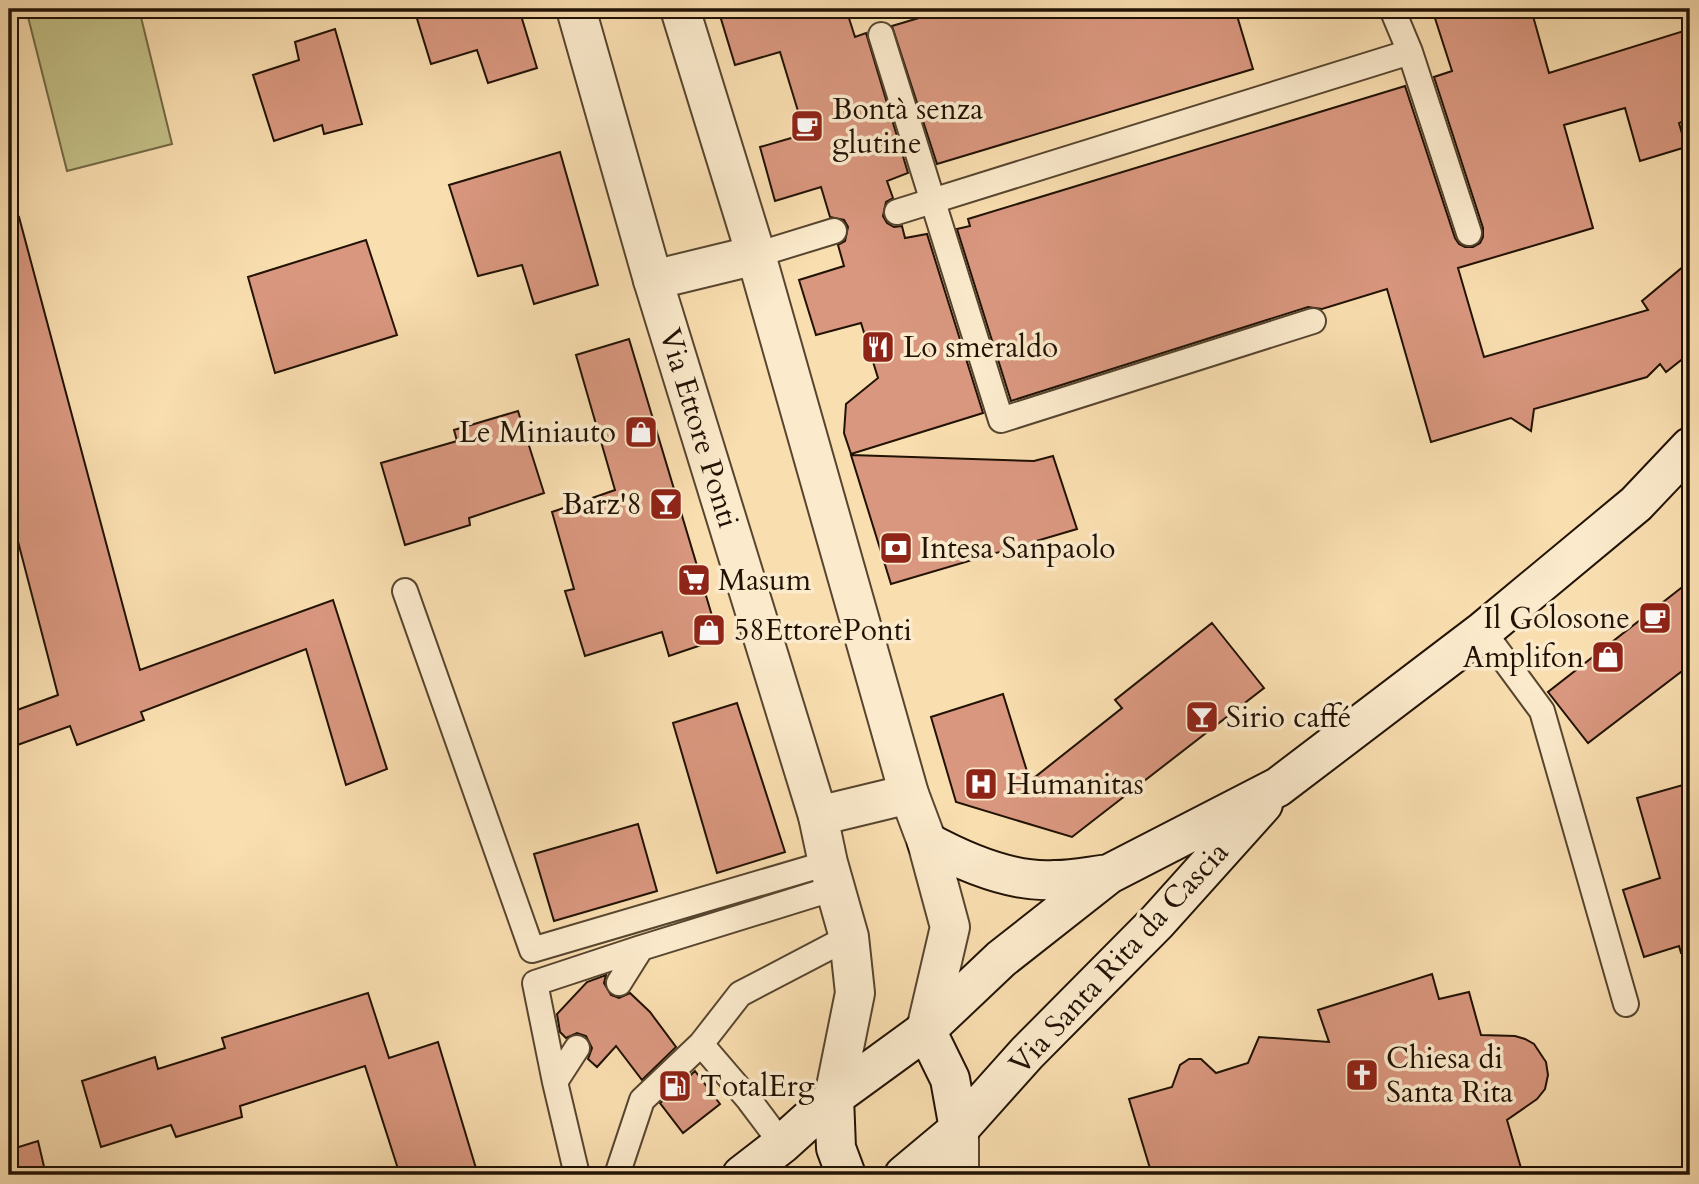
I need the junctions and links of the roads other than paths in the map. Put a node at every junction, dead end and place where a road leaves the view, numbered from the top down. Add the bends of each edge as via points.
1 (576, 9) edge
2 (680, 9) edge
3 (1392, 9) edge
4 (881, 35) dead end
5 (1410, 52) junction
6 (933, 200) junction
7 (897, 212) dead end
8 (834, 231) dead end
9 (1469, 233) dead end
10 (755, 255) junction
11 (653, 280) junction
12 (1312, 321) dead end
13 (1690, 447) edge
14 (1690, 474) edge
15 (1636, 504) junction
16 (405, 591) dead end
17 (1483, 631) junction
18 (1278, 787) junction
19 (909, 794) junction
20 (818, 816) junction
21 (927, 842) junction
22 (1108, 874) junction
23 (831, 875) junction
24 (849, 937) junction
25 (641, 948) junction
26 (619, 983) dead end
27 (1626, 1004) dead end
28 (926, 1030) junction
29 (701, 1044) junction
30 (577, 1048) dead end
31 (555, 1083) junction
32 (834, 1097) junction
33 (960, 1129) junction
34 (782, 1144) junction
35 (577, 1175) edge
36 (617, 1175) edge
37 (743, 1175) edge
38 (846, 1175) edge
39 (904, 1175) edge
40 (960, 1175) edge

1 - 11 street, Via Ettore Ponti
2 - 10 street
3 - 5 lane
4 - 6 lane
5 - 6 lane
5 - 9 lane
6 - 7 lane
6 - 12 lane via 1001,420
8 - 10 lane
10 - 11 street
10 - 19 street
11 - 20 street, Via Ettore Ponti
13 - 15 street, Via Santa Rita da Cascia
14 - 15 street, Via Santa Rita da Cascia
15 - 17 street, Via Santa Rita da Cascia
16 - 23 lane via 532,950
17 - 18 street, Via Santa Rita da Cascia
17 - 27 lane via 1542,711
18 - 22 street, Via Santa Rita da Cascia
18 - 33 street, Via Santa Rita da Cascia
19 - 20 street
19 - 21 street
20 - 23 street, Via Ettore Ponti
21 - 22 street via 996,873 1052,881
21 - 28 street via 950,927
22 - 28 street, Via Santa Rita da Cascia via 1002,959
23 - 24 street, Via Ettore Ponti
23 - 25 lane
24 - 29 lane via 740,994
24 - 32 street, Via Ettore Ponti via 855,993
25 - 26 lane
25 - 31 lane via 535,983
28 - 32 street, Via Santa Rita da Cascia
28 - 33 street via 950,1079
29 - 34 lane
29 - 36 lane via 642,1100
30 - 31 lane
31 - 35 lane
32 - 34 street
32 - 38 street, Via Ettore Ponti via 836,1148
33 - 39 street, Via Santa Rita da Cascia
33 - 40 street
34 - 37 street

